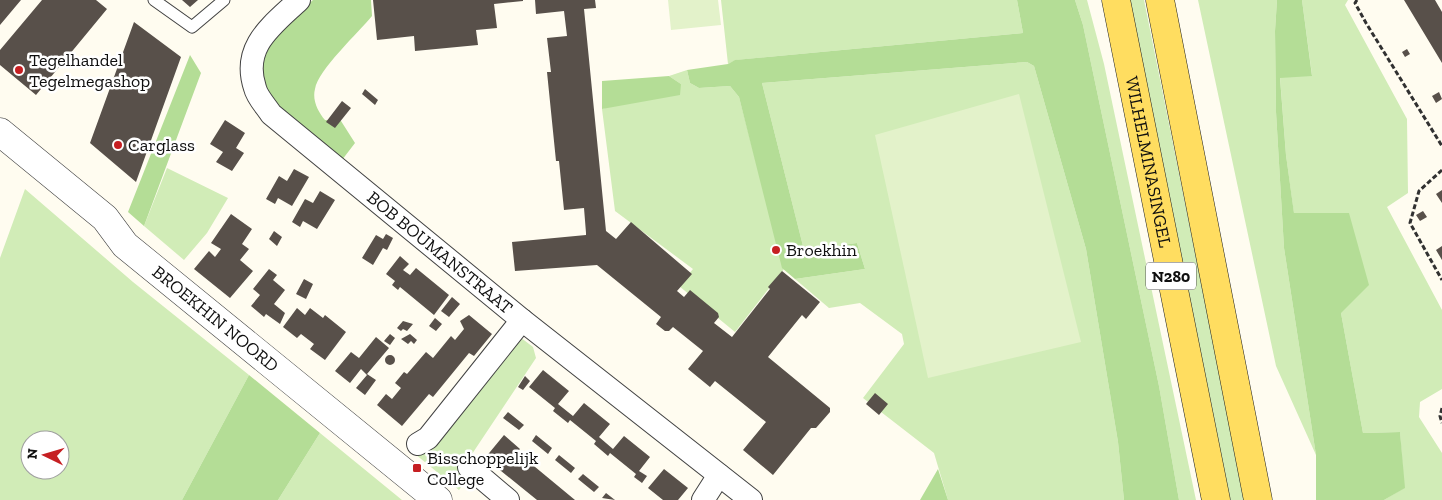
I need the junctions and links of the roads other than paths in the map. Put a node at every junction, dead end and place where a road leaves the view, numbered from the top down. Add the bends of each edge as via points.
1 (154, 0) edge
2 (224, 0) edge
3 (299, 0) edge
4 (1109, 0) edge
5 (1116, 0) edge
6 (1160, 0) edge
7 (1127, 51) junction
8 (0, 132) edge
9 (522, 320) junction
10 (418, 444) dead end
11 (469, 467) dead end
12 (719, 475) junction
13 (438, 500) edge
14 (508, 500) edge
15 (703, 500) edge
16 (751, 500) edge
17 (1216, 500) edge
18 (1258, 500) edge

1 - 2 lane via 192,27
3 - 9 street, BOB BOUMANSTRAAT via 260,38 250,65 255,89 271,114
4 - 7 main road, N280
5 - 7 main road, WILHELMINASINGEL / N280
6 - 18 main road, N280
7 - 17 main road, WILHELMINASINGEL / N280
8 - 13 street, BROEKHIN NOORD via 105,218 125,245
9 - 10 street via 428,438
9 - 12 street, BOB BOUMANSTRAAT
11 - 14 street
12 - 15 street
12 - 16 street, BOB BOUMANSTRAAT

